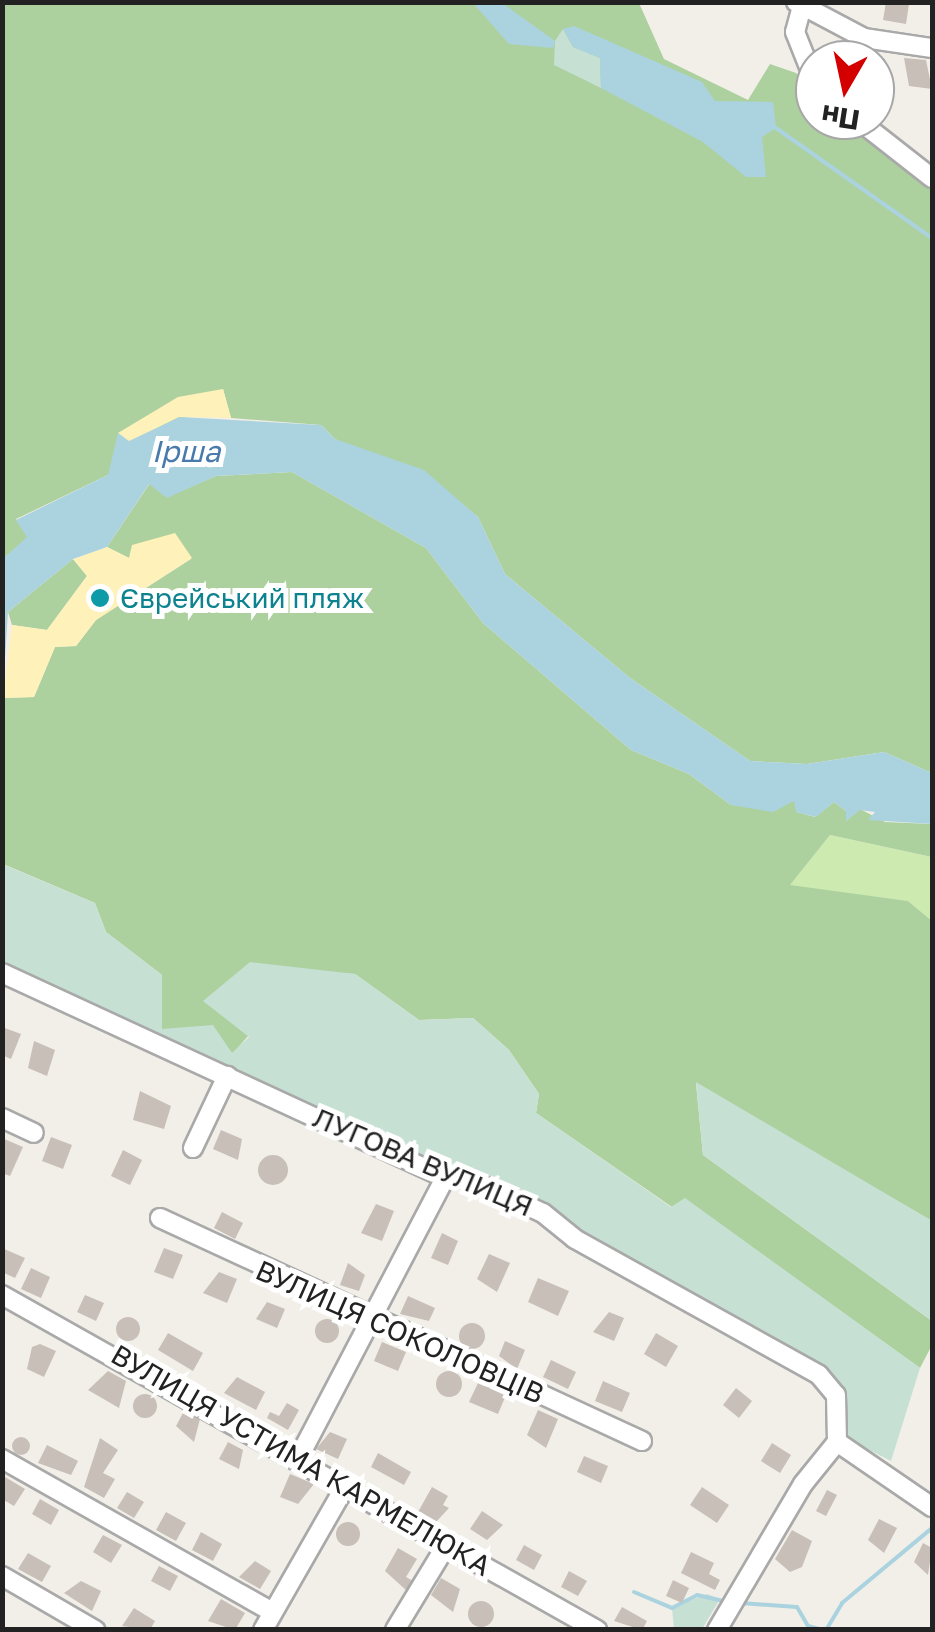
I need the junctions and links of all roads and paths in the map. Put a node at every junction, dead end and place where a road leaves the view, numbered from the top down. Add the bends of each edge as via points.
1 (799, 4) edge
2 (798, 40) edge
3 (932, 48) edge
4 (884, 140) edge
5 (932, 178) edge
6 (2, 973) edge
7 (226, 1076) junction
8 (2, 1118) edge
9 (34, 1133) dead end
10 (193, 1148) dead end
11 (445, 1178) junction
12 (160, 1218) dead end
13 (2, 1296) edge
14 (370, 1319) junction
15 (642, 1441) dead end
16 (837, 1442) junction
17 (2, 1459) edge
18 (298, 1459) junction
19 (345, 1488) junction
20 (932, 1507) edge
21 (447, 1544) junction
22 (2, 1576) edge
23 (272, 1612) junction
24 (95, 1630) edge
25 (262, 1630) edge
26 (395, 1630) edge
27 (597, 1630) edge
28 (718, 1630) edge

1 - 2 street
1 - 3 street via 864,38
4 - 5 street
6 - 7 street, ЛУГОВА ВУЛИЦЯ
7 - 10 street
7 - 11 street, ЛУГОВА ВУЛИЦЯ
8 - 9 street
11 - 14 street
11 - 16 street, ЛУГОВА ВУЛИЦЯ via 469,1179 542,1213 575,1239 810,1369 836,1396
12 - 14 street, ВУЛИЦЯ СОКОЛОВЦІВ
13 - 18 street, ВУЛИЦЯ УСТИМА КАРМЕЛЮКА
14 - 15 street, ВУЛИЦЯ СОКОЛОВЦІВ
14 - 18 street
16 - 20 street
16 - 28 street via 803,1484
17 - 23 street
18 - 19 street, ВУЛИЦЯ УСТИМА КАРМЕЛЮКА
19 - 21 street, ВУЛИЦЯ УСТИМА КАРМЕЛЮКА
19 - 23 street
21 - 26 street
21 - 27 street, ВУЛИЦЯ УСТИМА КАРМЕЛЮКА
22 - 24 street
23 - 25 street

